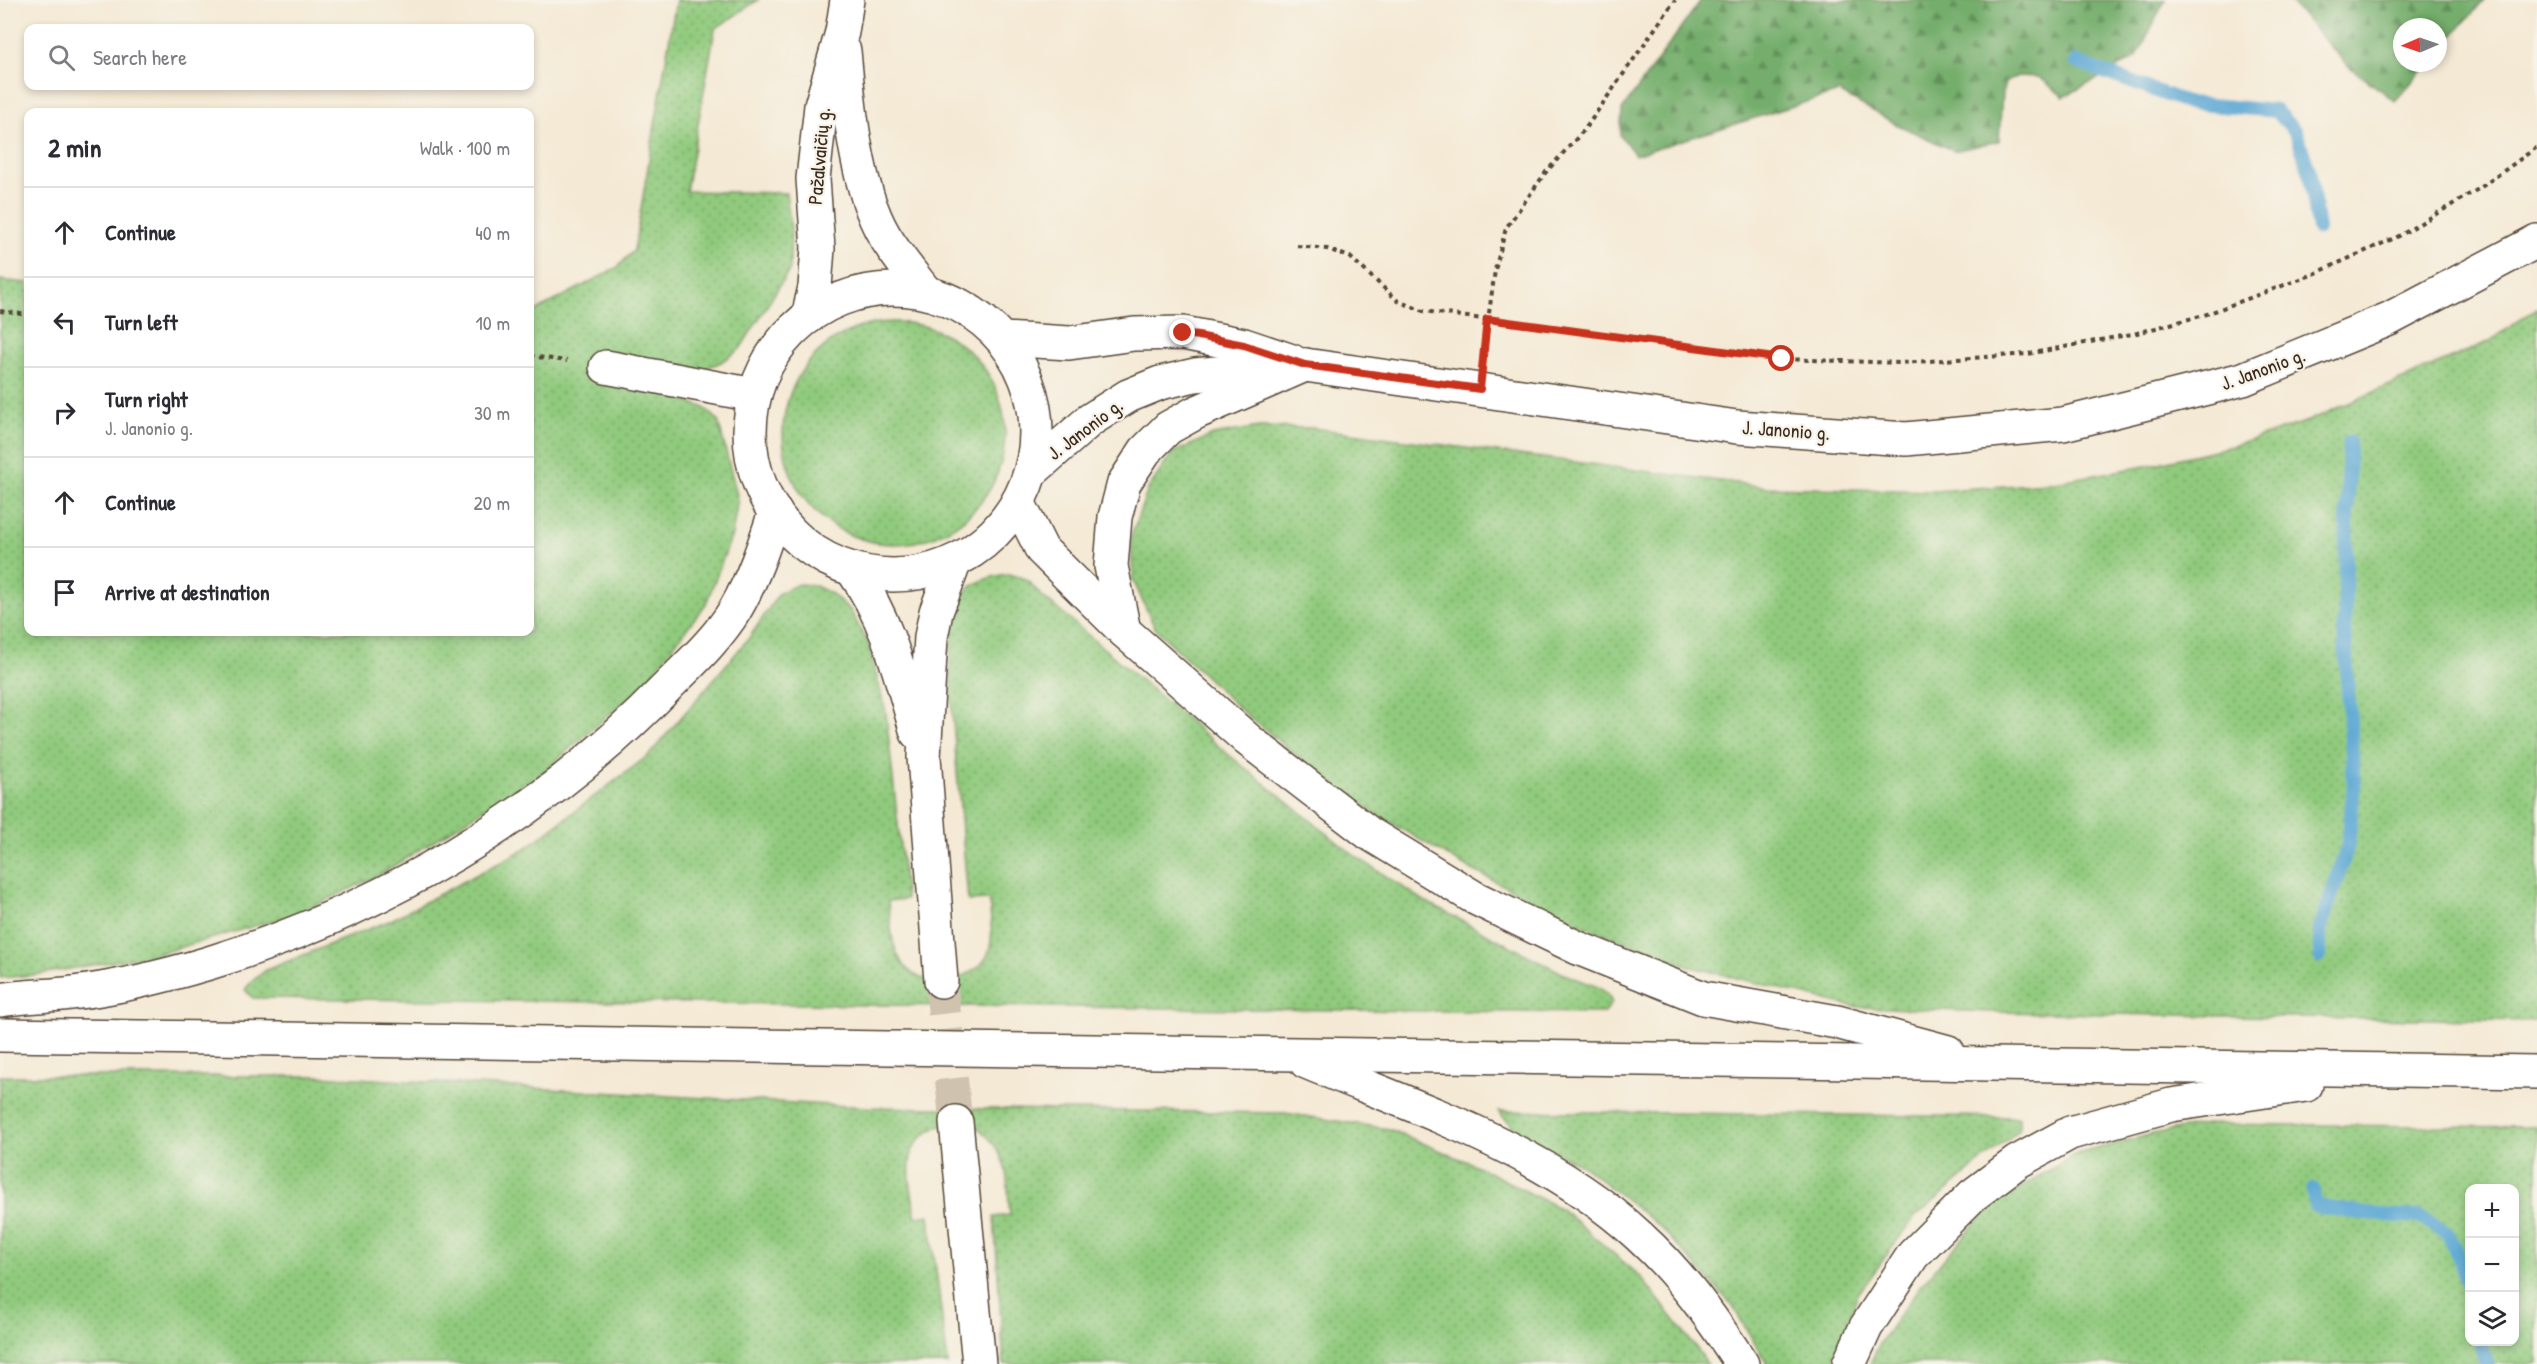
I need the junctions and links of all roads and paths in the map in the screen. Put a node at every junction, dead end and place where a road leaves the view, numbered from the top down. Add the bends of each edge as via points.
1 (847, 0) edge
2 (1675, 0) edge
3 (842, 32) junction
4 (2537, 147) edge
5 (2537, 241) edge
6 (1297, 246) dead end
7 (925, 291) junction
8 (0, 311) edge
9 (24, 314) edge
10 (808, 317) junction
11 (1487, 319) junction
12 (1003, 339) junction
13 (1305, 365) junction
14 (606, 367) dead end
15 (1480, 389) junction
16 (754, 395) junction
17 (1031, 472) junction
18 (1018, 502) junction
19 (775, 512) junction
20 (955, 561) junction
21 (852, 569) junction
22 (1124, 631) junction
23 (924, 758) junction
24 (941, 981) tunnel mouth
25 (0, 1000) edge
26 (0, 1035) edge
27 (1290, 1055) junction
28 (1996, 1065) junction
29 (2403, 1070) junction
30 (2537, 1072) edge
31 (956, 1122) tunnel mouth
32 (979, 1364) edge
33 (1742, 1364) edge
34 (1849, 1364) edge

1 - 3 main road, Pažalvaičių g.
2 - 11 path via 1585,129 1546,172 1506,228
3 - 7 main road, Pažalvaičių g. via 849,106 863,179 884,234
3 - 10 main road, Pažalvaičių g. via 821,106 813,179 818,248
4 - 11 path via 2480,188 2400,236 2314,274 2204,315 2137,333 2028,354 1901,363 1782,359
5 - 15 main road, J. Janonio g. via 2389,319 2243,379 2063,424 1906,440 1737,427
6 - 11 path via 1327,249 1350,257 1398,301 1415,308
7 - 10 main road via 863,291 834,301
7 - 12 main road via 981,318
8 - 9 path
10 - 16 main road via 784,339 766,366
11 - 15 path
12 - 13 main road via 1069,343 1134,334 1183,333 1244,345
12 - 17 main road via 1022,369 1033,402 1037,437
13 - 15 main road, J. Janonio g.
13 - 17 main road, J. Janonio g. via 1160,382 1090,420
13 - 22 main road via 1195,413 1168,428 1145,451 1124,483 1115,517 1111,566
14 - 16 main road
16 - 19 main road via 750,436 757,476
17 - 18 main road
18 - 20 main road via 980,546
18 - 22 main road via 1041,549
19 - 21 main road via 796,537 822,556
19 - 25 main road via 755,572 734,613 698,655 643,712 552,790 448,859 361,904 208,963 74,993
20 - 21 main road via 905,575
20 - 23 main road via 931,637
21 - 23 main road via 889,636
22 - 28 main road via 1248,740 1370,834 1475,898 1578,948 1703,998 1837,1022
23 - 24 main road
26 - 27 main road
27 - 28 main road
27 - 33 main road via 1503,1145 1562,1177 1639,1236 1684,1283
28 - 29 main road
29 - 30 main road
29 - 34 main road via 2171,1105 2070,1133 2017,1162 1973,1195 1913,1256 1866,1327
31 - 32 main road

